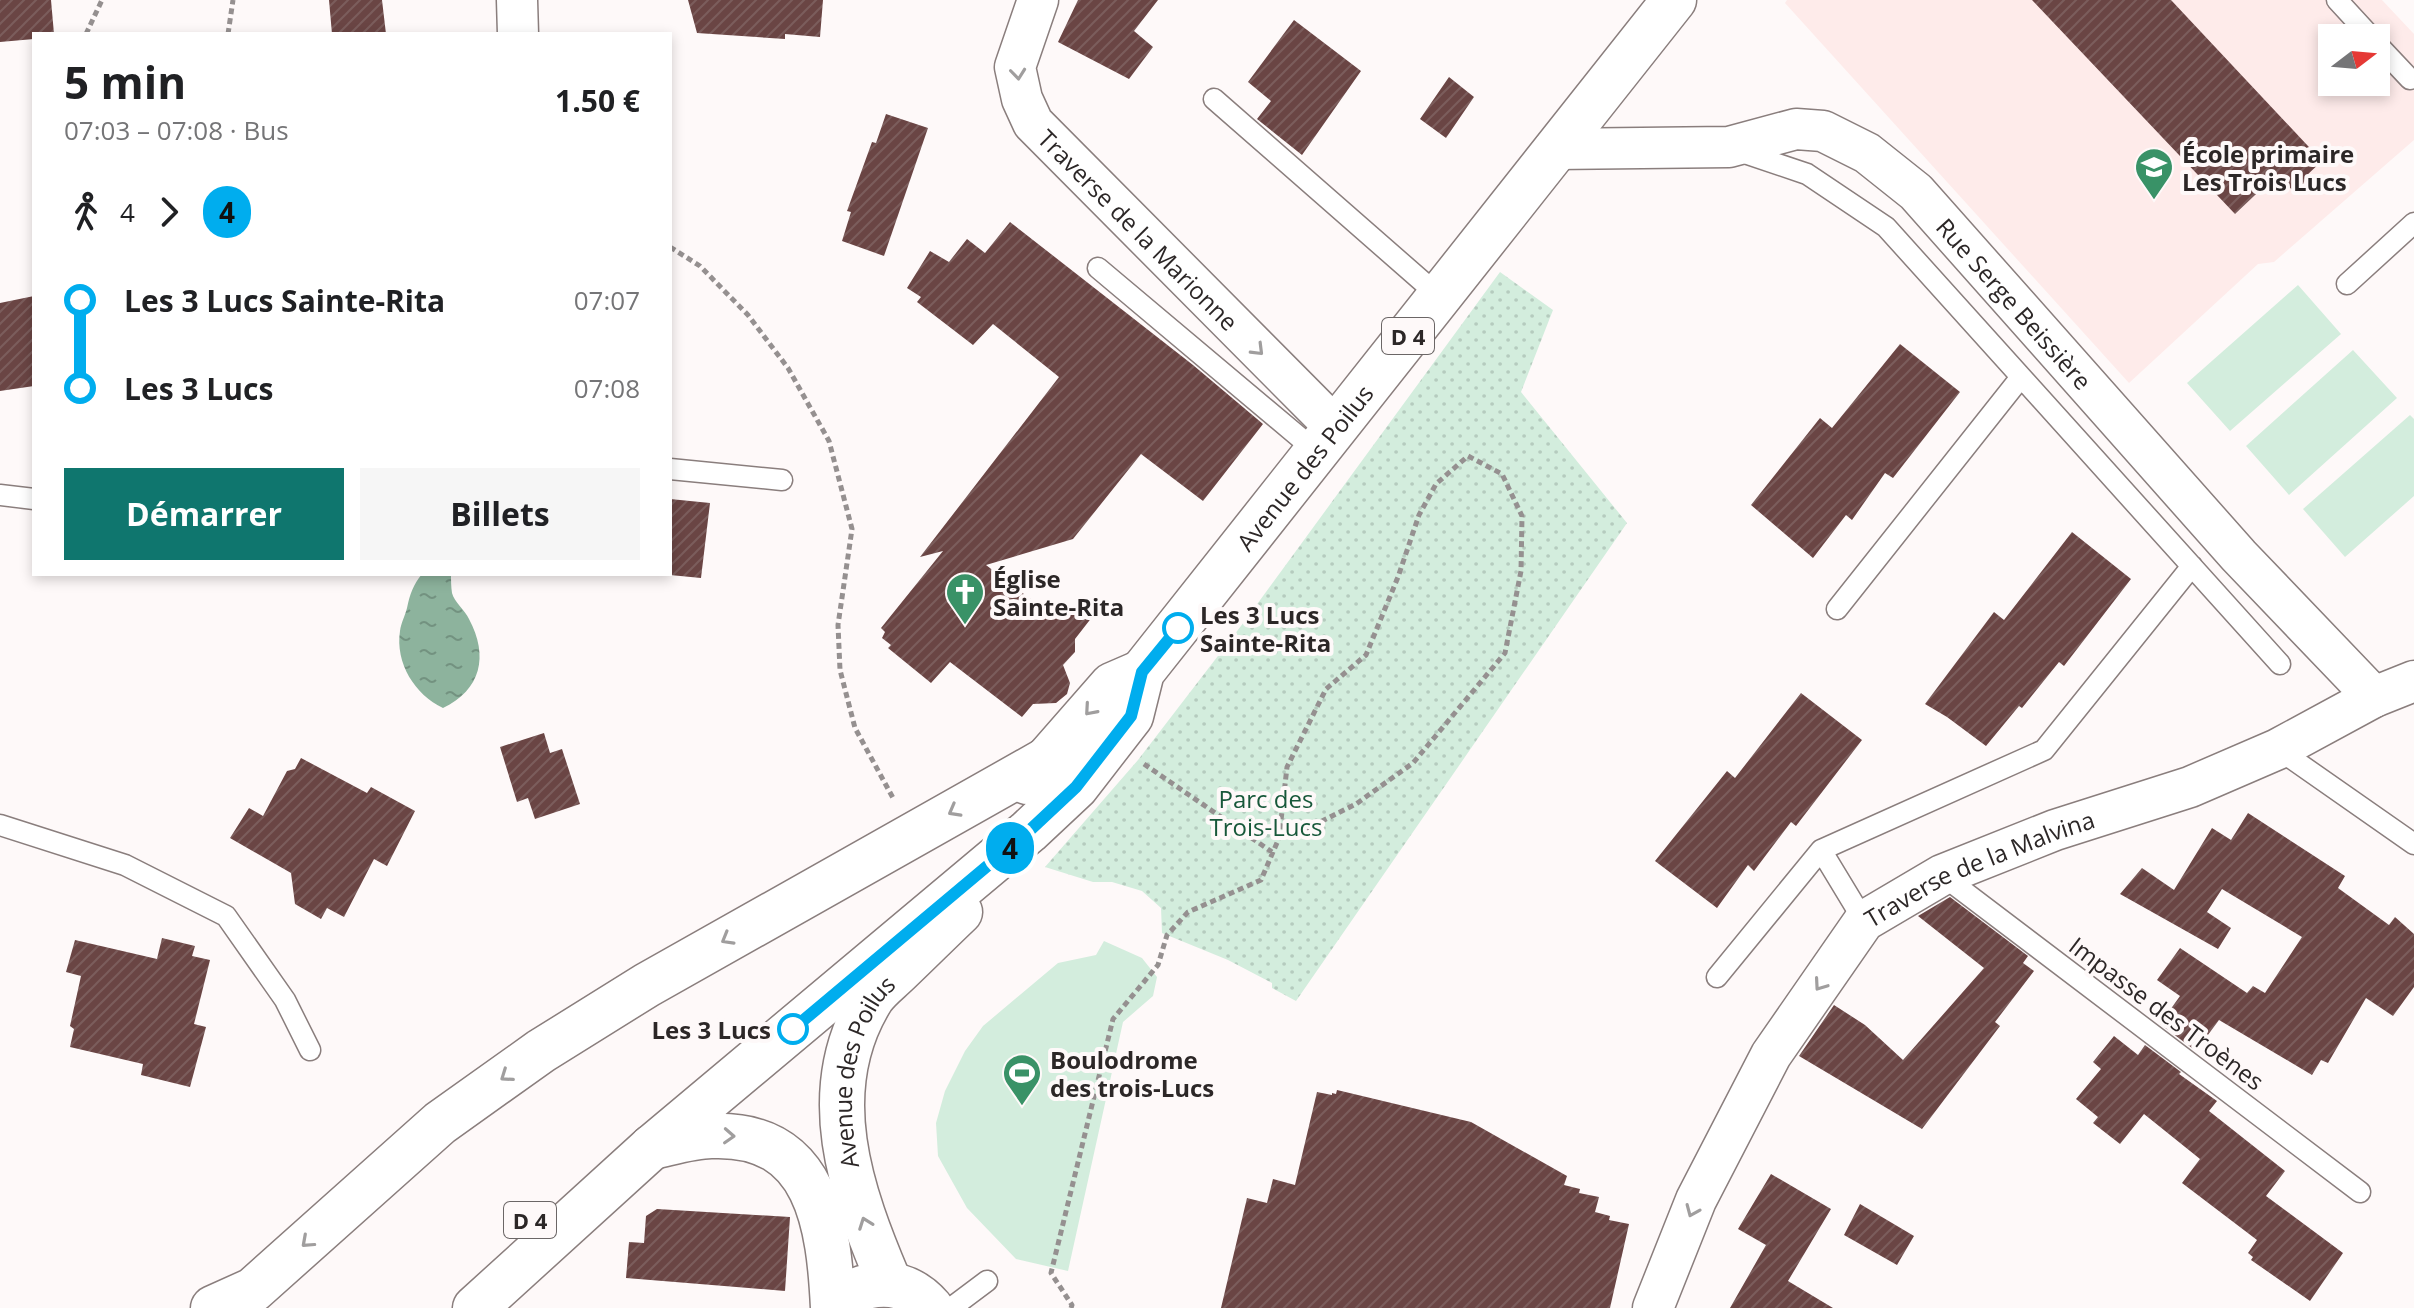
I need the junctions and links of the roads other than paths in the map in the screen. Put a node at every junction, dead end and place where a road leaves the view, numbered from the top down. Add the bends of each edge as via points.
1 (517, 0) edge
2 (1038, 0) edge
3 (1674, 0) edge
4 (2337, 0) edge
5 (2359, 24) edge
6 (518, 32) edge
7 (2390, 58) edge
8 (2410, 79) dead end
9 (1214, 99) dead end
10 (1729, 147) junction
11 (1554, 149) junction
12 (2414, 223) edge
13 (1098, 268) dead end
14 (2347, 284) dead end
15 (1439, 296) junction
16 (2021, 377) junction
17 (1326, 440) junction
18 (672, 469) edge
19 (782, 480) dead end
20 (0, 495) edge
21 (32, 499) edge
22 (2192, 566) junction
23 (1837, 609) dead end
24 (2280, 664) dead end
25 (1142, 672) junction
26 (2414, 681) edge
27 (2374, 697) junction
28 (2278, 749) junction
29 (1061, 773) junction
30 (0, 825) edge
31 (1029, 831) junction
32 (2414, 844) edge
33 (1821, 850) junction
34 (1942, 875) junction
35 (1864, 921) junction
36 (1717, 977) dead end
37 (310, 1050) dead end
38 (652, 1147) junction
39 (2360, 1192) dead end
40 (987, 1281) dead end
41 (890, 1284) junction
42 (252, 1299) edge
43 (213, 1308) edge
44 (440, 1308) edge
45 (475, 1308) edge
46 (834, 1308) edge
47 (931, 1308) edge
48 (951, 1308) edge
49 (1653, 1308) edge

1 - 6 street
2 -> 17 street, Traverse de la Marionne via 1015,67 1033,123
3 - 11 main road, Avenue des Poilus / D 4
4 - 5 lane
7 - 8 lane
9 - 15 lane
10 - 11 street, Rue Serge Beissière
10 - 16 lane via 1807,174 1886,227
10 - 27 street, Rue Serge Beissière via 1796,129 1823,131 1867,153 1916,192 2239,556
11 - 15 main road, Avenue des Poilus / D 4
12 - 14 lane
13 - 17 lane
15 - 17 main road, Avenue des Poilus / D 4
16 - 22 lane
16 - 23 lane
17 - 25 main road, Avenue des Poilus / D 4
18 - 19 lane
20 - 21 lane
22 - 24 lane
22 - 33 lane via 2044,750
25 -> 29 main road, Avenue des Poilus / D 4 via 1112,685
25 - 29 main road, Avenue des Poilus via 1131,716
26 - 27 street, Traverse de la Malvina
27 - 28 street, Traverse de la Malvina
28 - 32 lane
28 - 34 street, Traverse de la Malvina via 2190,787 2055,830
29 - 31 main road, Avenue des Poilus
29 -> 42 main road via 912,835 541,1051 440,1123
29 - 44 main road, D 4 via 758,1023 502,1244
30 - 37 lane via 125,865 226,916 285,1000
31 - 38 main road
41 -> 31 main road, Avenue des Poilus via 862,1219 848,1159 840,1109 843,1071 873,996 990,881
33 - 35 lane
33 - 36 lane
34 - 35 street, Traverse de la Malvina
34 - 39 lane, Impasse des Troènes
35 -> 49 street, Traverse de la Malvina via 1771,1055 1696,1200
38 - 45 main road
38 -> 46 main road, Avenue des Poilus via 711,1135 745,1137 772,1147 795,1167 814,1192 826,1231
40 - 48 lane
41 - 46 main road via 858,1289
41 - 47 main road via 918,1295
42 - 43 main road

